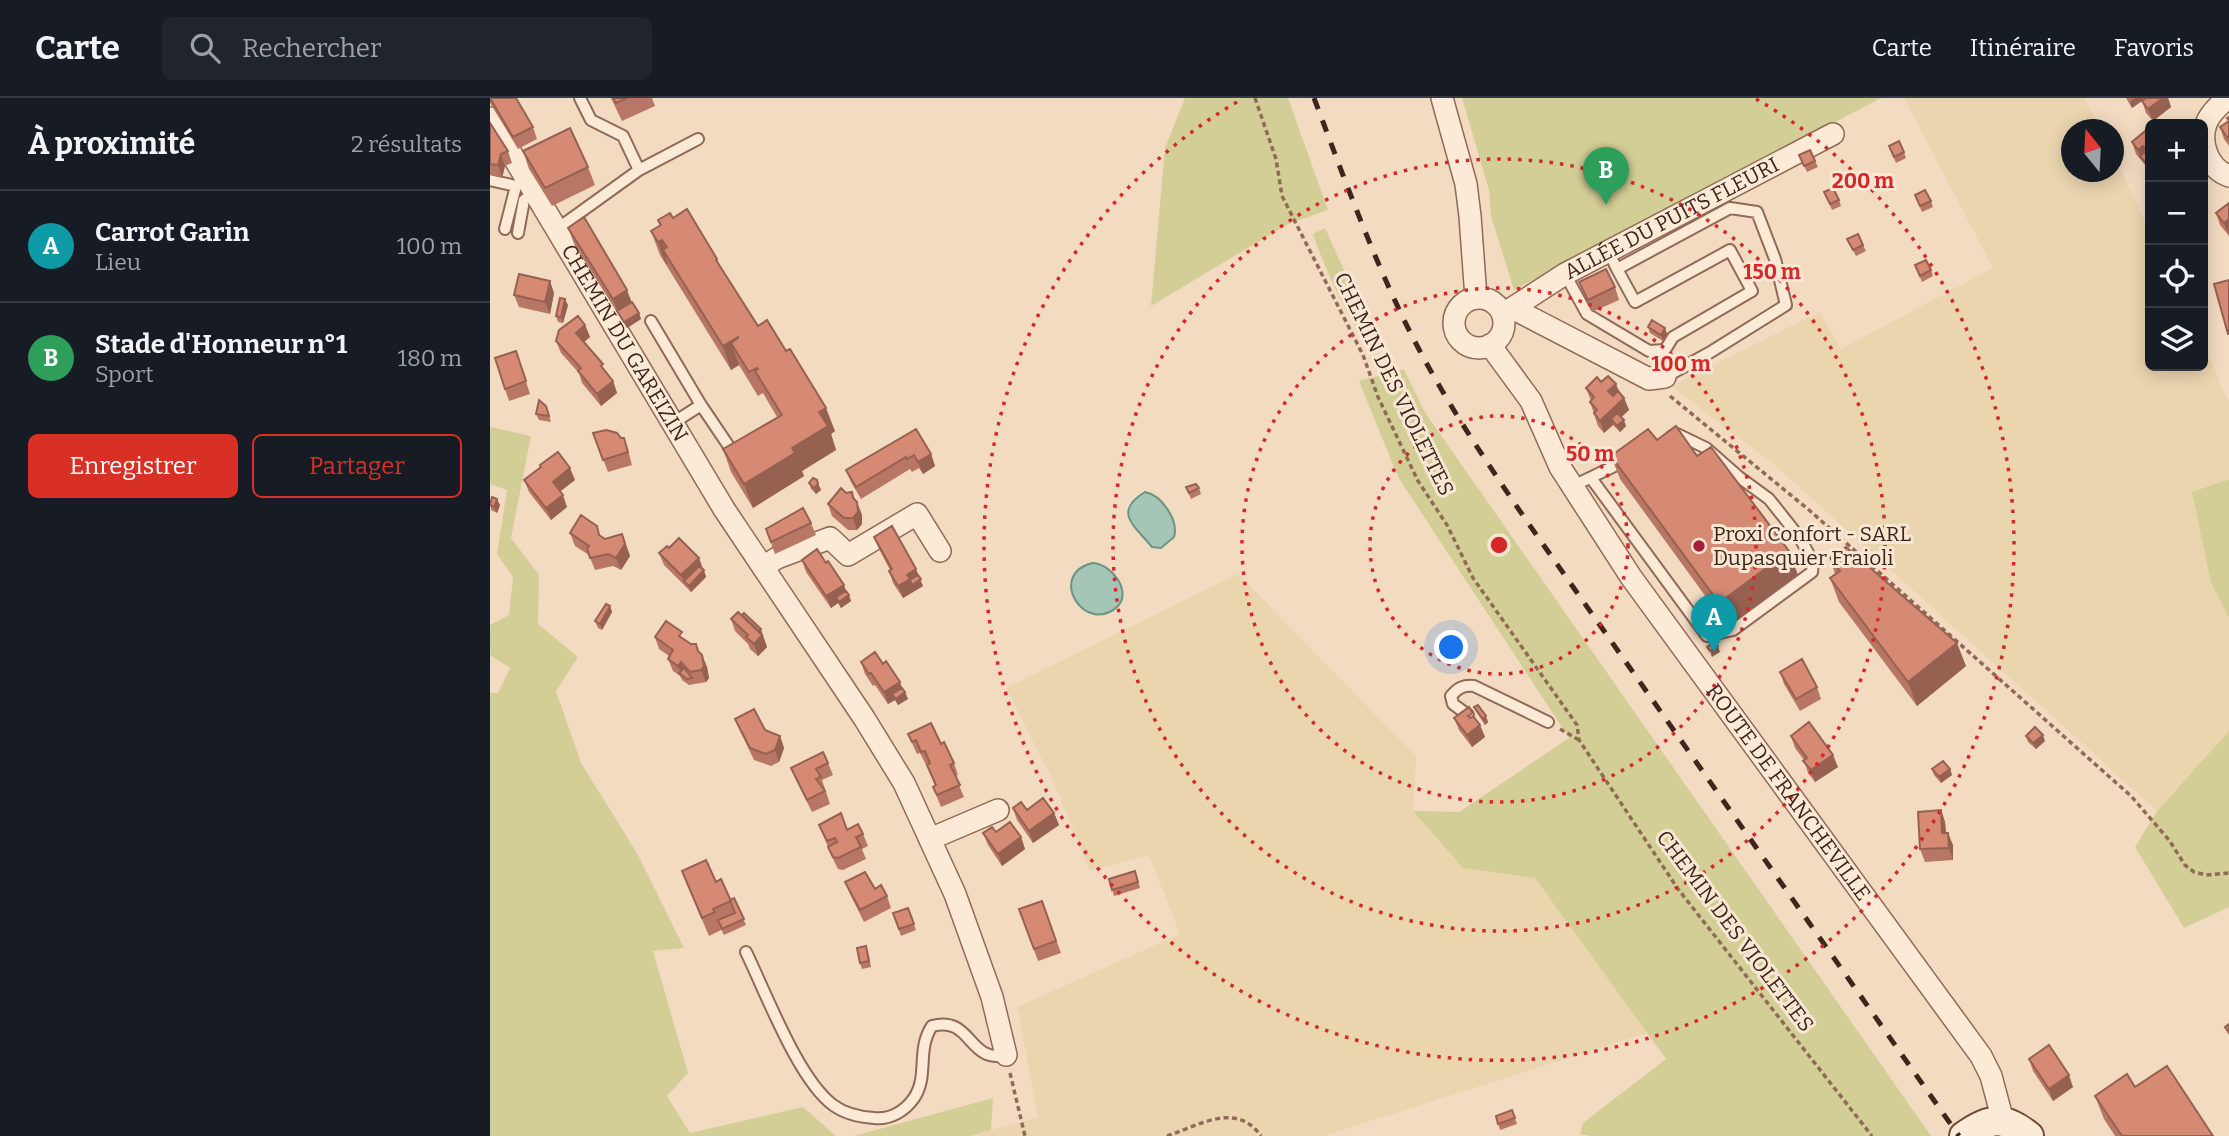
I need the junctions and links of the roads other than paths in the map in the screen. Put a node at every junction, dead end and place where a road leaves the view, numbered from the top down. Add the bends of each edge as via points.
1 (580, 98) edge
2 (1442, 98) edge
3 (2228, 98) edge
4 (490, 118) edge
5 (1833, 134) dead end
6 (698, 139) dead end
7 (639, 170) junction
8 (2229, 177) edge
9 (490, 180) edge
10 (526, 186) junction
11 (505, 229) dead end
12 (557, 229) junction
13 (517, 233) dead end
14 (1612, 260) junction
15 (1565, 274) junction
16 (1476, 298) junction
17 (1508, 311) junction
18 (651, 321) dead end
19 (1490, 345) junction
20 (1657, 378) joint
21 (701, 405) junction
22 (673, 423) junction
23 (1666, 440) edge
24 (732, 452) edge
25 (1643, 452) edge
26 (1582, 482) junction
27 (940, 551) dead end
28 (763, 567) junction
29 (1707, 636) junction
30 (1685, 651) junction
31 (1468, 715) edge
32 (1548, 722) road end
33 (998, 810) dead end
34 (930, 839) junction
35 (746, 952) dead end
36 (1006, 1055) joint
37 (2003, 1121) junction
38 (1964, 1136) edge
39 (2029, 1136) edge

1 - 7 lane via 591,120 623,136
2 - 16 street via 1466,184
3 - 8 street via 2206,124 2204,141 2209,161
4 - 10 street, CHEMIN DU GAREIZIN
5 - 14 street, ALLÉE DU PUITS FLEURI
6 - 7 lane
7 - 12 lane
9 - 10 lane
10 - 11 lane
10 - 12 street, CHEMIN DU GAREIZIN
10 - 13 lane
12 - 22 street, CHEMIN DU GAREIZIN
14 - 15 street, ALLÉE DU PUITS FLEURI
14 - 15 lane via 1635,302 1730,250 1752,291 1673,337 1665,350 1649,351 1587,314
14 - 20 lane via 1730,208 1757,212 1775,259 1786,305 1709,353
15 - 17 street, ALLÉE DU PUITS FLEURI
16 - 17 street
16 - 19 street via 1457,311 1456,334 1467,345
17 - 19 street via 1501,335
17 - 20 street
18 - 21 lane
19 - 26 street, ROUTE DE FRANCHEVILLE via 1531,401 1560,467
21 - 22 lane
21 - 24 lane
22 - 28 street, CHEMIN DU GAREIZIN
23 - 29 lane via 1677,434 1706,448 1769,499 1813,562 1811,572 1733,630
25 - 26 lane
26 - 29 lane
26 - 30 street, ROUTE DE FRANCHEVILLE via 1631,577
27 - 28 street via 917,514 848,555 830,538
28 - 34 street, CHEMIN DU GAREIZIN via 904,782
29 - 30 lane
30 - 37 street, ROUTE DE FRANCHEVILLE via 1981,1056
31 - 32 lane via 1453,704 1451,696 1466,685
33 - 34 street
34 - 36 street, CHEMIN DU GAREIZIN via 956,894 992,996
35 - 36 lane via 812,1083 833,1105 855,1116 895,1116 914,1098 922,1081 925,1037 932,1027 946,1023 984,1055
37 - 38 main road via 1981,1124
37 - 39 main road

